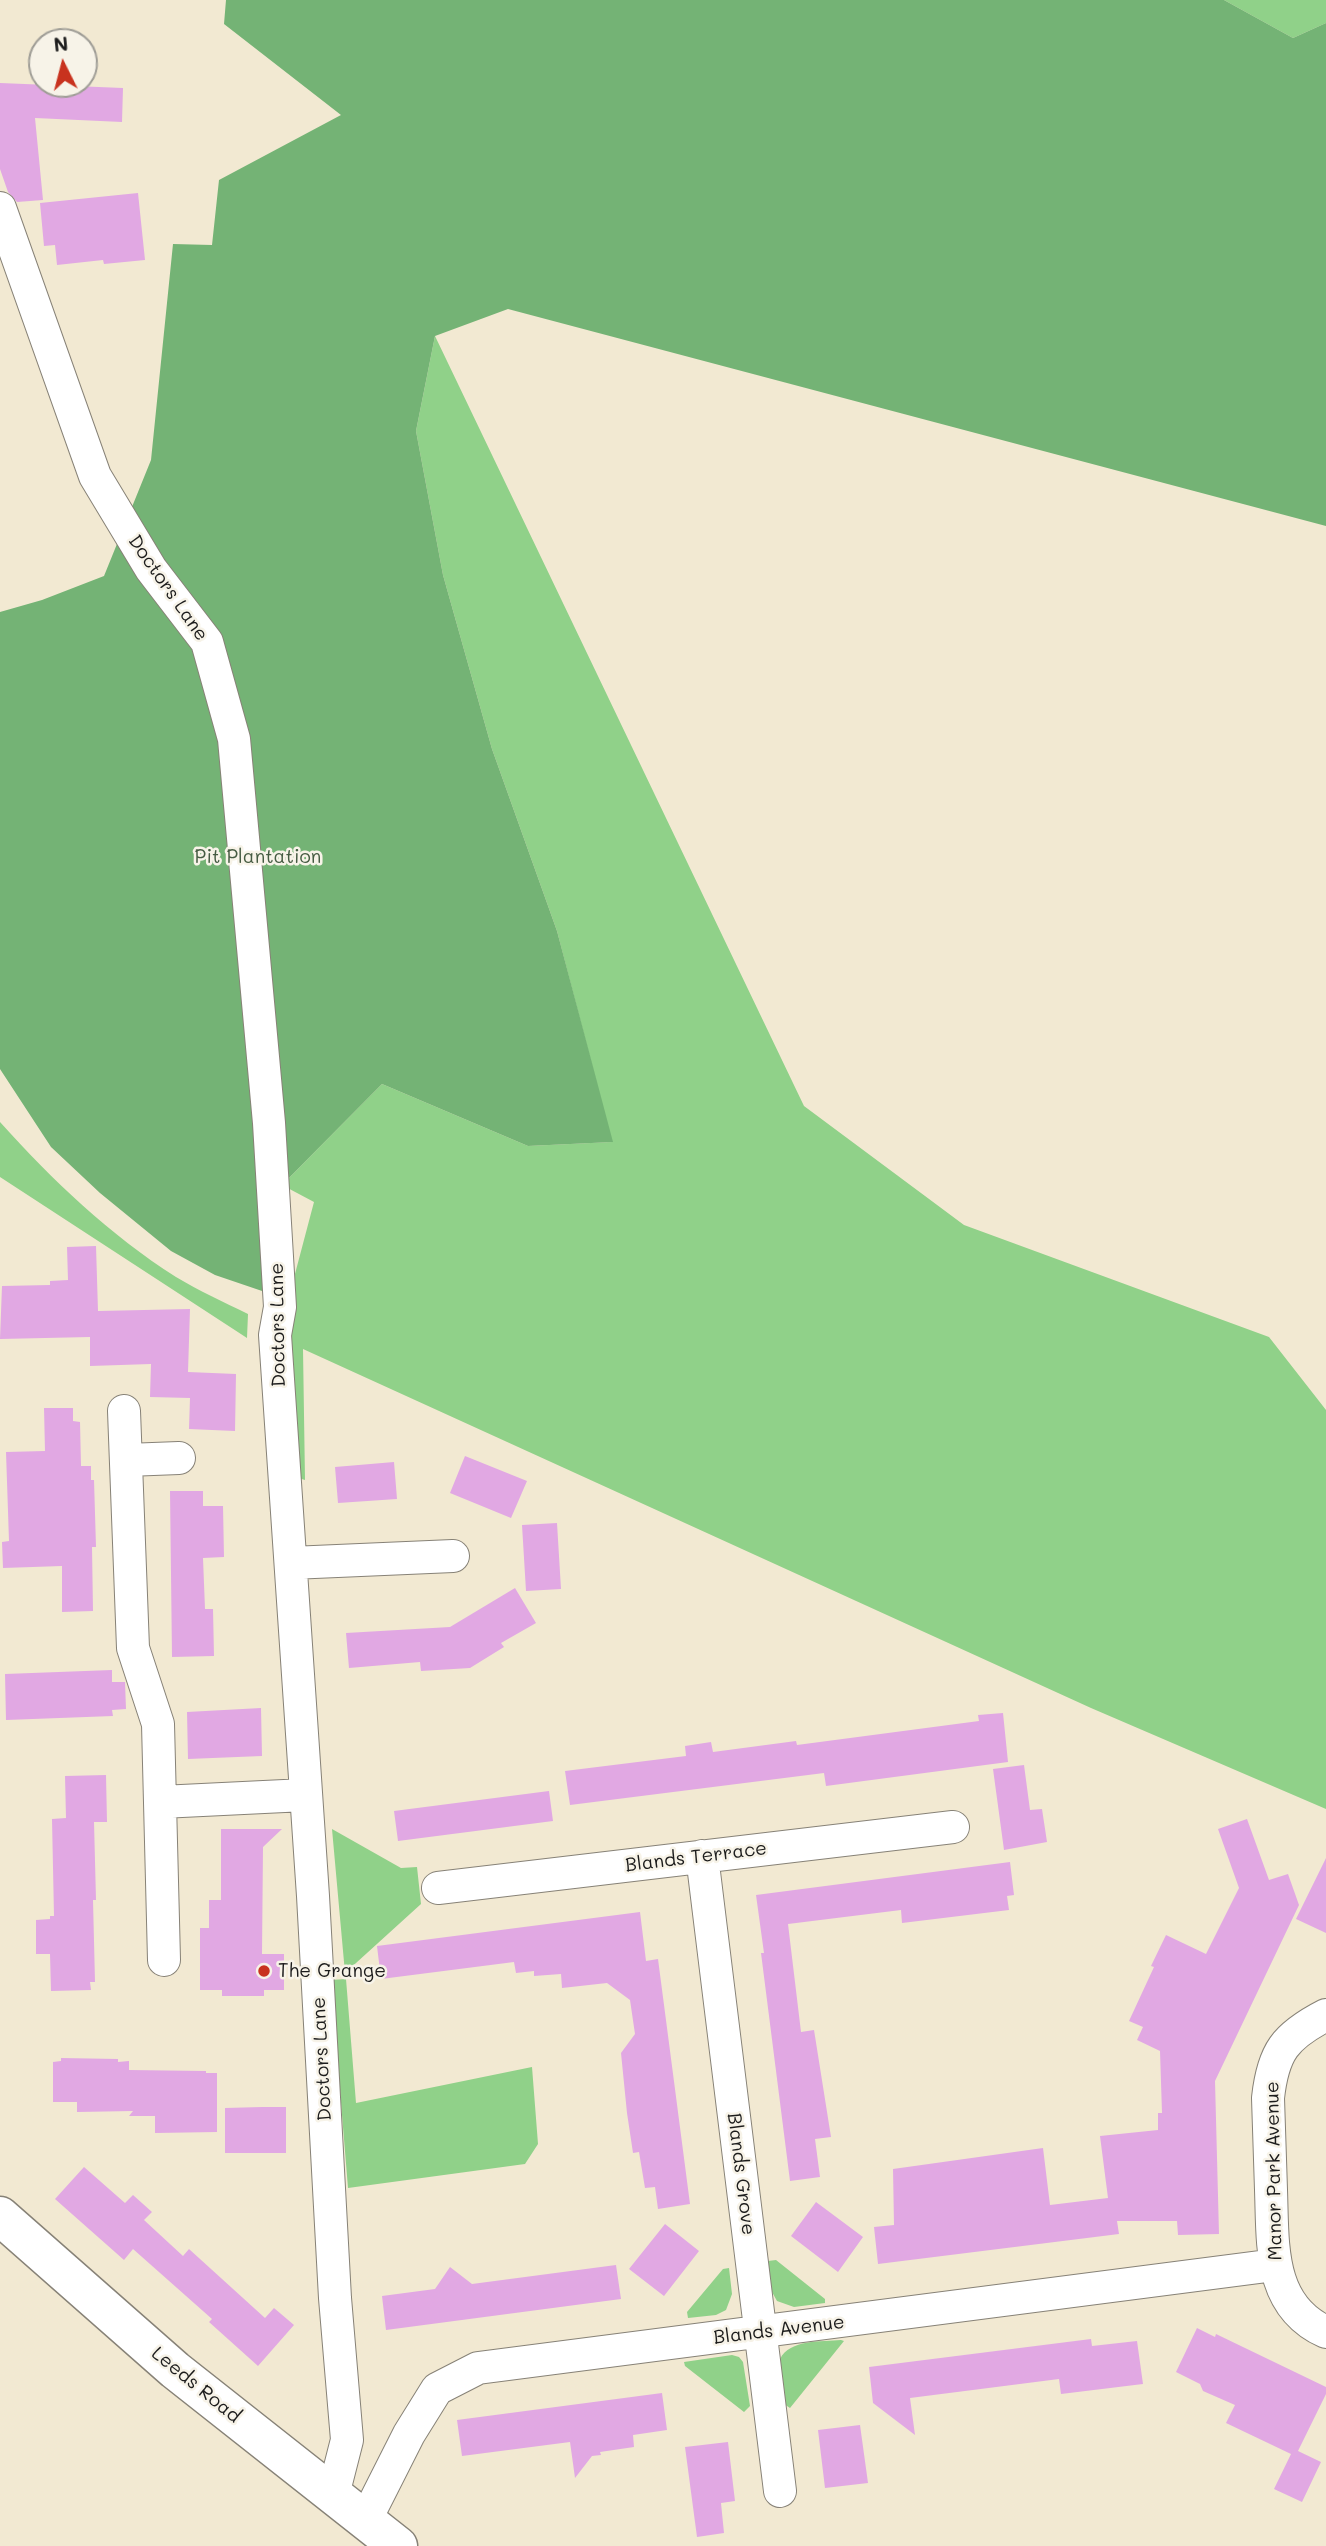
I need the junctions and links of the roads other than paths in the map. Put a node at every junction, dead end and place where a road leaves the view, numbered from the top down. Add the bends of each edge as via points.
1 (0, 208) edge
2 (124, 1410) dead end
3 (179, 1458) dead end
4 (127, 1460) junction
5 (453, 1556) dead end
6 (291, 1563) junction
7 (305, 1796) junction
8 (161, 1802) junction
9 (953, 1827) dead end
10 (702, 1856) junction
11 (438, 1888) dead end
12 (164, 1960) dead end
13 (1326, 2015) edge
14 (0, 2216) edge
15 (1275, 2265) junction
16 (1326, 2332) edge
17 (760, 2333) junction
18 (780, 2491) dead end
19 (334, 2495) junction
20 (365, 2521) junction
21 (398, 2546) edge

1 - 6 street, Doctors Lane via 95,477 152,569 207,642 234,739 269,1124 280,1307 275,1335
2 - 4 street
3 - 4 street
4 - 8 street via 133,1648 158,1724
5 - 6 street
6 - 7 street, Doctors Lane
7 - 8 street
7 - 19 street, Doctors Lane via 347,2440
8 - 12 street
9 - 10 street, Blands Terrace
10 - 11 street, Blands Terrace
10 - 17 street, Blands Grove
13 - 15 street, Manor Park Avenue via 1303,2027 1283,2046 1271,2071 1268,2098
14 - 19 street, Leeds Road via 175,2370
15 - 16 street, Manor Park Avenue via 1286,2295
15 - 17 street, Blands Avenue
17 - 18 street, Blands Grove
17 - 20 street, Blands Avenue via 478,2368 438,2389 409,2434
19 - 20 street, Leeds Road
20 - 21 street, Leeds Road

